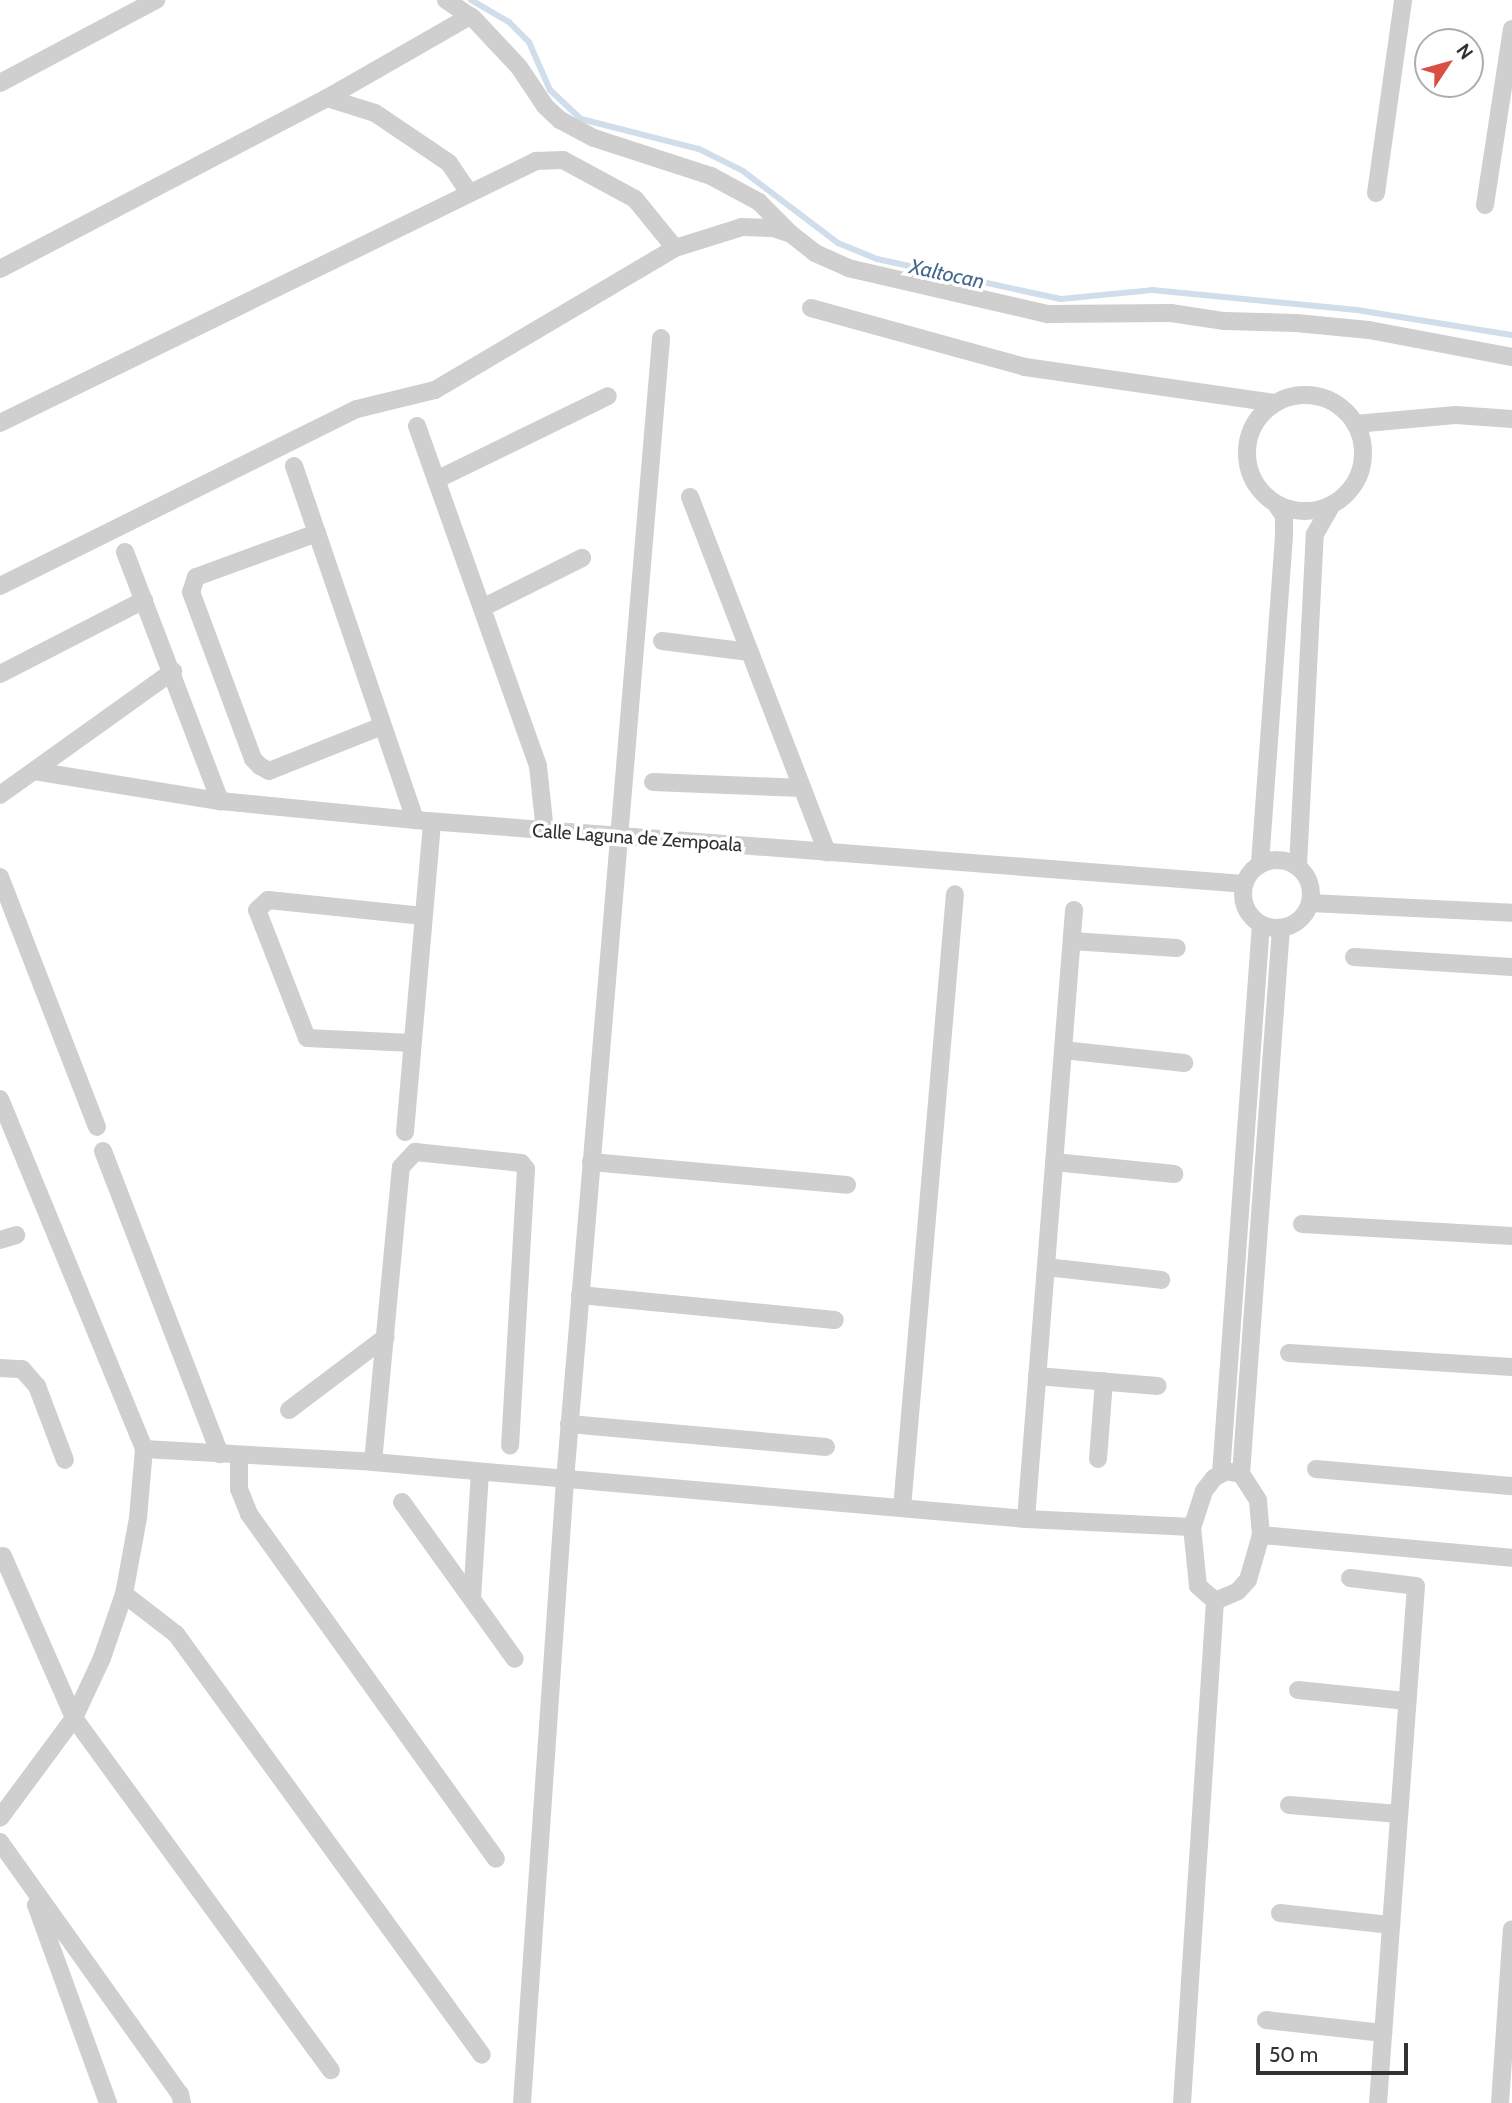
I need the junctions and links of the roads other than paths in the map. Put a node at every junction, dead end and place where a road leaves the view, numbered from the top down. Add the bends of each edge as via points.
1 (156, 0) edge
2 (446, 0) edge
3 (1403, 0) edge
4 (470, 16) junction
5 (1512, 29) edge
6 (0, 83) edge
7 (327, 98) junction
8 (469, 193) junction
9 (1376, 193) dead end
10 (1485, 205) dead end
11 (790, 234) junction
12 (675, 248) junction
13 (0, 268) edge
14 (811, 308) dead end
15 (661, 338) dead end
16 (1512, 358) edge
17 (608, 396) dead end
18 (1275, 403) junction
19 (1512, 419) edge
20 (0, 423) edge
21 (1355, 424) junction
22 (417, 426) dead end
23 (293, 466) dead end
24 (436, 480) junction
25 (690, 497) dead end
26 (1276, 504) junction
27 (1332, 505) junction
28 (317, 533) junction
29 (125, 552) dead end
30 (582, 558) dead end
31 (0, 586) edge
32 (144, 600) junction
33 (482, 608) junction
34 (662, 641) dead end
35 (749, 652) junction
36 (173, 671) junction
37 (0, 674) edge
38 (382, 726) junction
39 (34, 771) junction
40 (653, 782) dead end
41 (802, 788) junction
42 (0, 795) edge
43 (220, 801) junction
44 (423, 821) junction
45 (545, 832) junction
46 (616, 838) junction
47 (827, 852) junction
48 (1260, 863) junction
49 (1298, 866) junction
50 (0, 877) edge
51 (1244, 884) junction
52 (955, 894) dead end
53 (1310, 903) junction
54 (1074, 910) dead end
55 (1512, 913) edge
56 (423, 916) junction
57 (1261, 924) junction
58 (1281, 928) junction
59 (1072, 941) junction
60 (1177, 948) dead end
61 (1354, 957) dead end
62 (1512, 967) edge
63 (412, 1043) junction
64 (1063, 1050) junction
65 (1184, 1063) dead end
66 (0, 1099) edge
67 (97, 1127) dead end
68 (405, 1132) dead end
69 (103, 1151) dead end
70 (591, 1161) junction
71 (1054, 1162) junction
72 (1174, 1174) dead end
73 (848, 1185) dead end
74 (1303, 1224) dead end
75 (1512, 1236) edge
76 (1046, 1267) junction
77 (1161, 1280) dead end
78 (580, 1295) junction
79 (835, 1320) dead end
80 (386, 1337) junction
81 (1289, 1353) dead end
82 (1512, 1367) edge
83 (0, 1368) edge
84 (1037, 1376) junction
85 (1104, 1381) junction
86 (1157, 1386) dead end
87 (289, 1410) dead end
88 (569, 1424) junction
89 (510, 1446) dead end
90 (826, 1447) dead end
91 (144, 1449) junction
92 (220, 1454) junction
93 (239, 1455) junction
94 (1098, 1459) dead end
95 (65, 1460) dead end
96 (373, 1462) junction
97 (1316, 1469) dead end
98 (480, 1472) junction
99 (1222, 1474) junction
100 (1241, 1474) junction
101 (565, 1480) junction
102 (1512, 1486) edge
103 (402, 1502) dead end
104 (902, 1508) junction
105 (1026, 1518) junction
106 (1192, 1527) junction
107 (1261, 1535) junction
108 (3, 1556) dead end
109 (1512, 1558) edge
110 (1350, 1578) dead end
111 (124, 1594) junction
112 (472, 1599) junction
113 (1215, 1601) junction
114 (515, 1659) dead end
115 (1298, 1690) dead end
116 (1407, 1702) junction
117 (74, 1718) junction
118 (1289, 1805) dead end
119 (3, 1809) edge
120 (1399, 1814) junction
121 (0, 1842) edge
122 (496, 1859) dead end
123 (29, 1885) junction
124 (1280, 1913) dead end
125 (1391, 1925) junction
126 (1512, 1929) edge
127 (1266, 2020) dead end
128 (1383, 2033) junction
129 (482, 2055) dead end
130 (331, 2070) dead end
131 (107, 2103) edge
132 (182, 2103) edge
133 (522, 2103) edge
134 (1182, 2103) edge
135 (1378, 2103) edge
136 (1500, 2103) edge

1 - 6 street
2 - 4 street
3 - 9 street
4 - 7 street
4 - 11 street via 519,66 560,120 594,138 711,176 759,202
5 - 10 street
7 - 8 street via 375,113 428,148 449,163
7 - 13 street
8 - 12 street via 536,161 563,160 635,199
8 - 20 street
11 - 12 street via 742,227
11 - 16 street via 815,253 848,268 1048,314 1171,313 1296,323 1369,330
12 - 31 street via 435,390 357,409
14 - 18 street via 1025,367
15 - 46 street
17 - 24 street
18 - 21 street via 1304,395 1319,397 1346,412
18 - 26 street via 1254,424 1246,454 1255,483
19 - 21 street via 1456,415
21 - 27 street via 1363,453 1361,468 1346,495
22 - 24 street
23 - 28 street
24 - 33 street
25 - 35 street
26 - 27 street via 1305,512
26 - 48 street via 1284,516 1284,533
27 - 49 street via 1315,534
28 - 38 street
28 - 38 street via 196,577 191,592 253,759 260,766 269,771
29 - 32 street
30 - 33 street
32 - 36 street
32 - 37 street
33 - 45 street via 538,766
34 - 35 street
35 - 41 street
36 - 39 street
36 - 43 street
38 - 44 street
39 - 42 street
39 - 43 street, Calle Laguna de Zempoala
40 - 41 street
41 - 47 street
43 - 44 street, Calle Laguna de Zempoala
44 - 45 street, Calle Laguna de Zempoala
44 - 56 street
45 - 46 street, Calle Laguna de Zempoala
46 - 47 street, Calle Laguna de Zempoala
46 - 70 street
47 - 51 street, Calle Laguna de Zempoala
48 - 49 street via 1273,859
48 - 51 street
49 - 53 street via 1311,890
50 - 67 street
51 - 57 street via 1247,911
52 - 104 street
53 - 55 street
53 - 58 street via 1304,915
54 - 59 street
56 - 63 street
56 - 63 street via 268,900 257,910 307,1038
57 - 58 street
57 - 99 street
58 - 100 street
59 - 60 street
59 - 64 street
61 - 62 street
63 - 68 street
64 - 65 street
64 - 71 street
66 - 91 street
69 - 92 street
70 - 73 street
70 - 78 street
71 - 72 street
71 - 76 street
74 - 75 street
76 - 77 street
76 - 84 street
78 - 79 street
78 - 88 street
80 - 87 street
80 - 89 street via 405,1160 415,1152 520,1163 527,1178
80 - 96 street
81 - 82 street
83 - 95 street via 22,1369 37,1386
84 - 85 street
84 - 105 street
85 - 86 street
85 - 94 street
88 - 90 street
88 - 101 street
91 - 92 street
91 - 111 street
92 - 93 street
93 - 96 street
93 - 122 street via 239,1489 249,1514
96 - 98 street
97 - 102 street
98 - 101 street
98 - 112 street
99 - 100 street
99 - 106 street via 1204,1491
100 - 107 street via 1258,1500
101 - 104 street
101 - 133 street
103 - 112 street
104 - 105 street
105 - 106 street
106 - 113 street via 1198,1587
107 - 109 street
107 - 113 street via 1248,1580 1238,1591
108 - 117 street
110 - 116 street via 1416,1586
111 - 117 street via 102,1658
111 - 129 street via 176,1634
112 - 114 street
113 - 134 street
115 - 116 street
116 - 120 street
117 - 119 street
117 - 130 street
118 - 120 street
120 - 125 street
121 - 123 street
123 - 131 street
123 - 132 street via 180,2094
124 - 125 street
125 - 128 street
126 - 136 street
127 - 128 street
128 - 135 street

